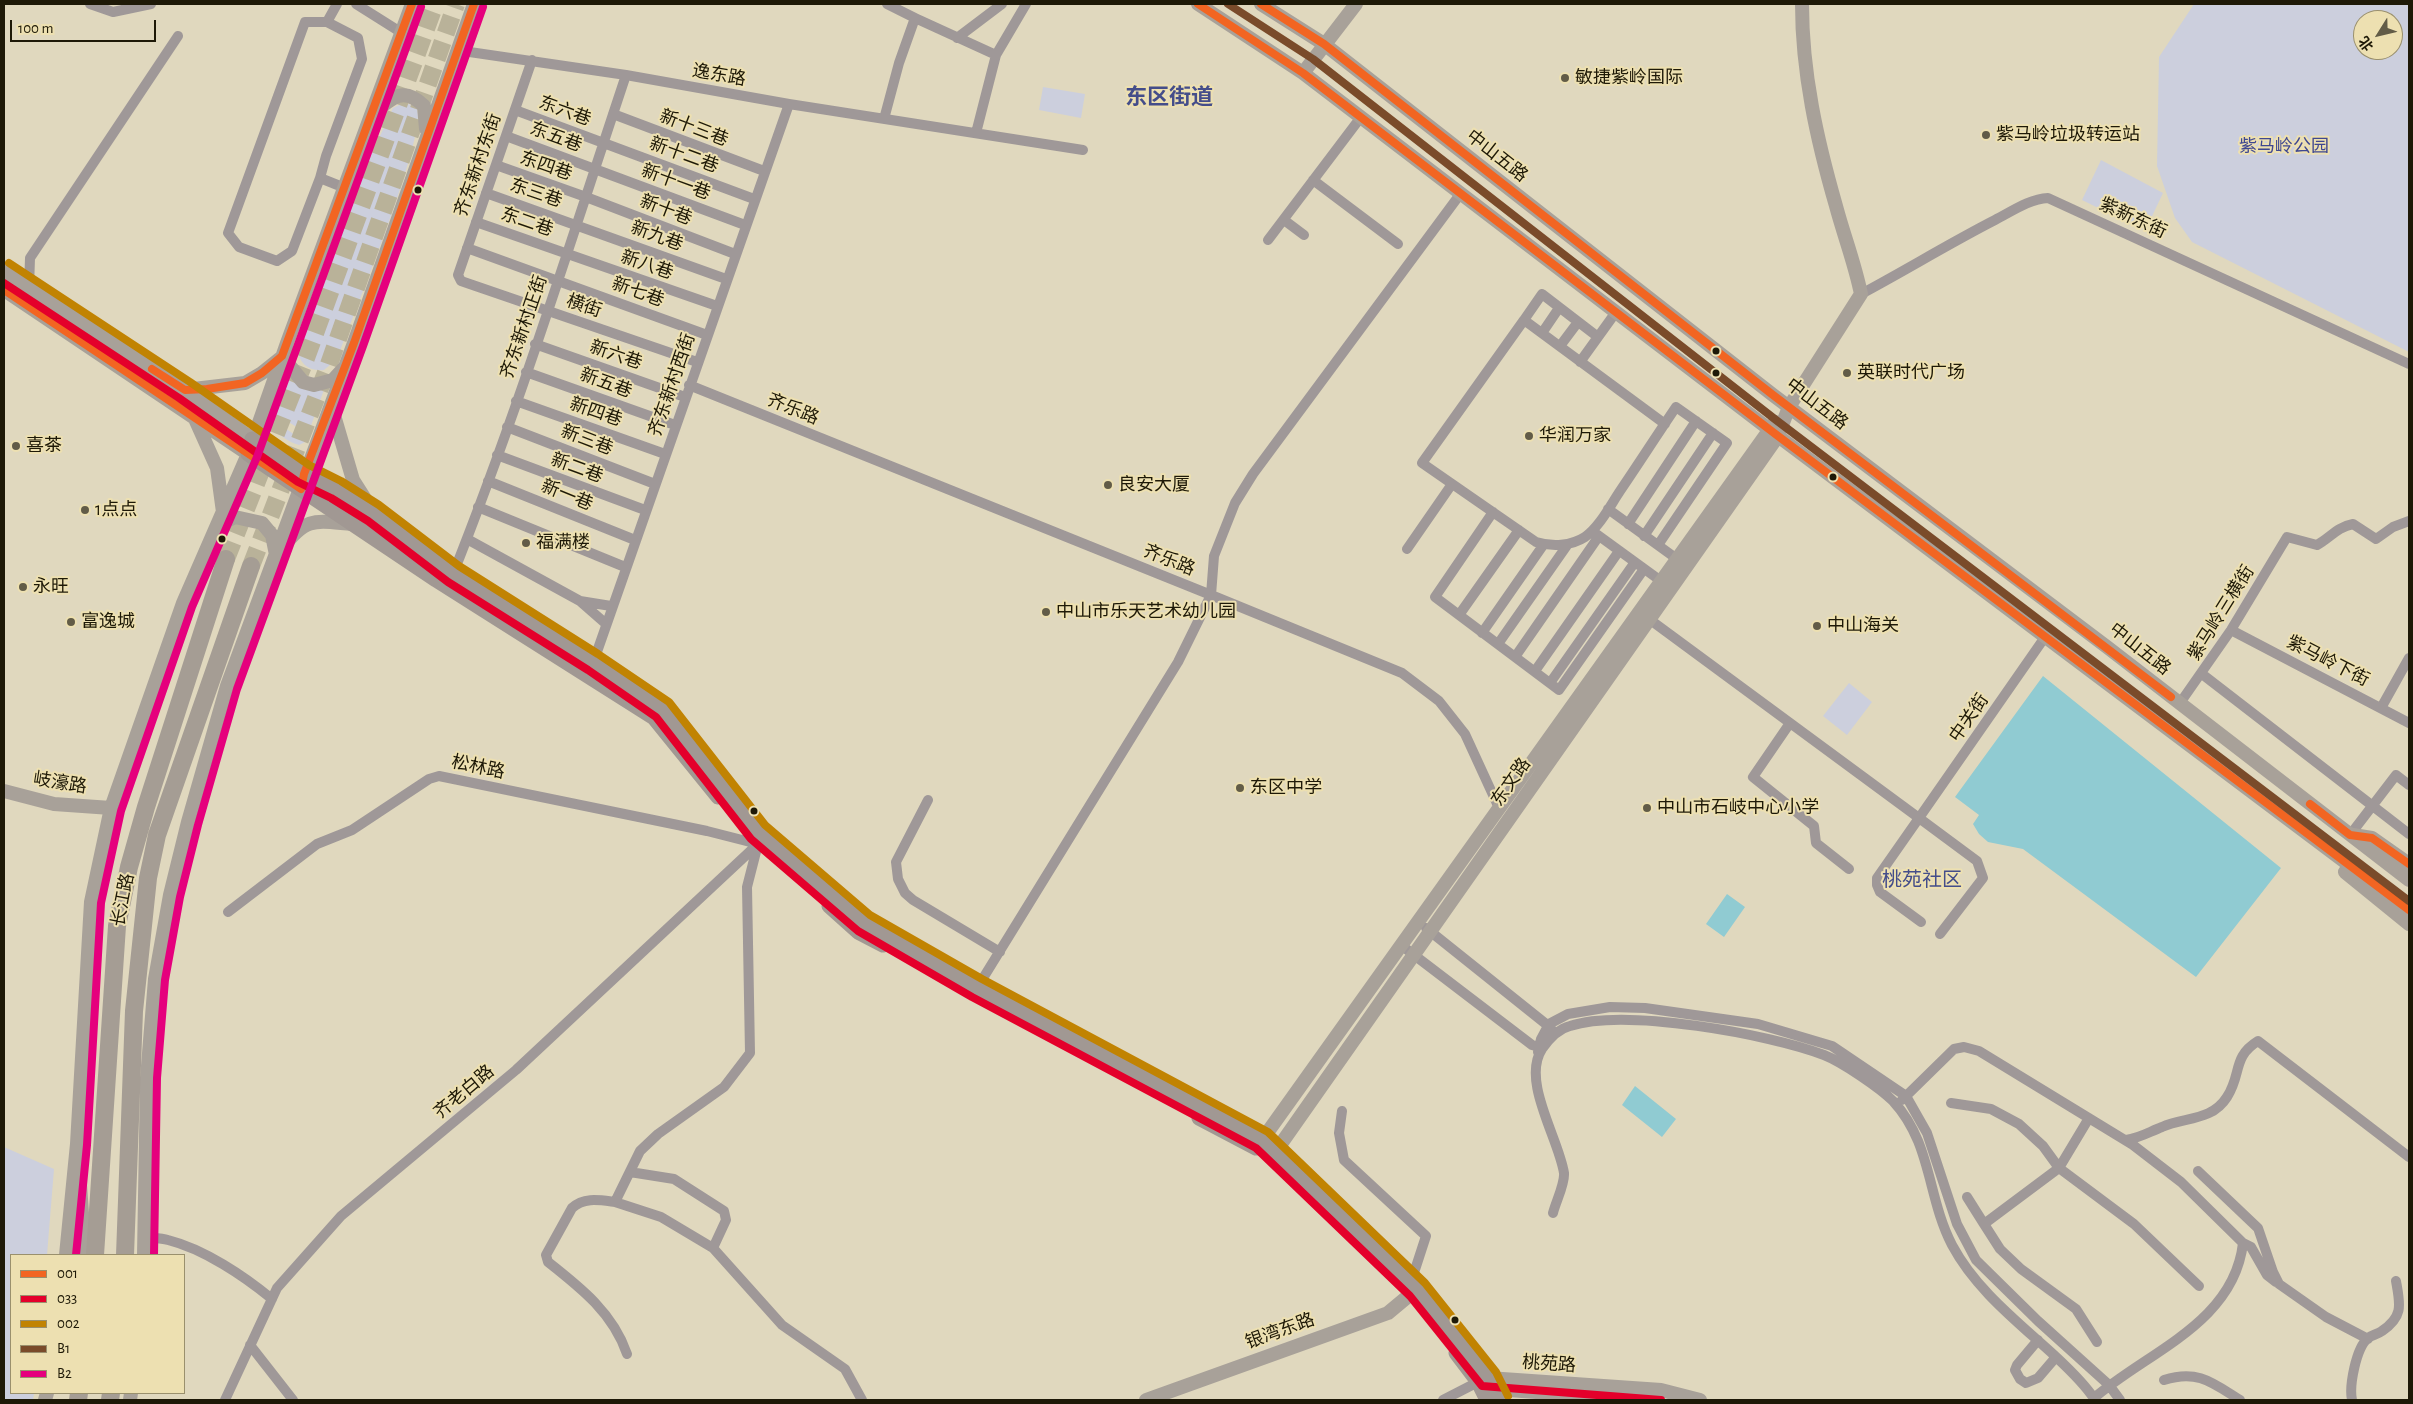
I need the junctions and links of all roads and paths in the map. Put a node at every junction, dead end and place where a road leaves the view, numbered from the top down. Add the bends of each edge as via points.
1 (90, 4) edge
2 (150, 4) edge
3 (337, 4) edge
4 (356, 4) edge
5 (412, 4) edge
6 (474, 4) edge
7 (887, 4) edge
8 (1002, 4) edge
9 (1026, 4) edge
10 (1198, 4) edge
11 (1261, 4) edge
12 (1356, 4) edge
13 (1802, 4) edge
14 (916, 18) junction
15 (327, 22) junction
16 (402, 33) junction
17 (178, 36) dead end
18 (957, 38) junction
19 (1324, 44) junction
20 (456, 50) junction
21 (996, 56) junction
22 (532, 60) junction
23 (1303, 73) junction
24 (626, 75) junction
25 (789, 104) junction
26 (515, 110) junction
27 (613, 114) junction
28 (372, 115) junction
29 (1361, 117) junction
30 (884, 119) junction
31 (976, 133) junction
32 (506, 136) junction
33 (426, 137) junction
34 (604, 142) junction
35 (1083, 150) dead end
36 (496, 165) junction
37 (595, 169) junction
38 (764, 171) junction
39 (320, 178) junction
40 (1313, 180) junction
41 (345, 188) junction
42 (486, 193) junction
43 (1461, 193) junction
44 (586, 196) junction
45 (754, 199) junction
46 (1284, 220) junction
47 (476, 222) junction
48 (576, 224) junction
49 (745, 225) junction
50 (1304, 235) dead end
51 (1268, 240) dead end
52 (1398, 244) dead end
53 (467, 248) junction
54 (567, 254) junction
55 (735, 254) junction
56 (4, 270) edge
57 (726, 279) junction
58 (557, 280) junction
59 (461, 281) joint
60 (29, 288) junction
61 (4, 290) edge
62 (1861, 294) junction
63 (717, 306) junction
64 (1559, 308) junction
65 (547, 310) junction
66 (1616, 312) junction
67 (1524, 320) junction
68 (1578, 322) junction
69 (1542, 333) junction
70 (707, 335) junction
71 (1598, 337) junction
72 (287, 343) junction
73 (535, 344) junction
74 (1560, 346) junction
75 (282, 356) junction
76 (698, 362) junction
77 (1580, 362) junction
78 (2409, 364) edge
79 (346, 366) junction
80 (526, 372) junction
81 (689, 385) junction
82 (185, 390) junction
83 (685, 397) junction
84 (516, 401) junction
85 (331, 405) junction
86 (1789, 407) junction
87 (195, 418) junction
88 (1696, 421) junction
89 (1665, 424) junction
90 (675, 425) junction
91 (507, 427) junction
92 (1773, 432) junction
93 (1713, 433) junction
94 (252, 439) junction
95 (248, 454) junction
96 (665, 454) junction
97 (497, 455) junction
98 (304, 474) junction
99 (488, 481) junction
100 (655, 484) junction
101 (1452, 484) junction
102 (301, 489) junction
103 (478, 508) junction
104 (1608, 509) junction
105 (645, 510) junction
106 (374, 512) junction
107 (1493, 512) junction
108 (220, 519) junction
109 (2409, 521) edge
110 (352, 524) junction
111 (1628, 524) junction
112 (1519, 530) junction
113 (1596, 534) junction
114 (1644, 536) junction
115 (467, 539) junction
116 (635, 540) junction
117 (1544, 544) junction
118 (1568, 544) junction
119 (1658, 545) junction
120 (1407, 549) dead end
121 (1619, 551) junction
122 (276, 555) junction
123 (226, 559) tunnel mouth
124 (1677, 559) junction
125 (1635, 562) junction
126 (251, 566) tunnel mouth
127 (625, 567) junction
128 (1644, 569) junction
129 (450, 580) junction
130 (1661, 581) junction
131 (1211, 595) junction
132 (580, 601) junction
133 (611, 606) junction
134 (1459, 616) junction
135 (1649, 618) junction
136 (606, 623) junction
137 (2231, 630) junction
138 (1482, 633) junction
139 (2045, 637) junction
140 (1498, 644) junction
141 (1516, 657) junction
142 (2409, 658) edge
143 (590, 669) junction
144 (1535, 671) junction
145 (2202, 674) junction
146 (1550, 683) junction
147 (2180, 703) junction
148 (2381, 708) junction
149 (1790, 722) junction
150 (2409, 723) edge
151 (2409, 785) edge
152 (4, 791) edge
153 (928, 800) dead end
154 (111, 808) junction
155 (1499, 808) junction
156 (1919, 818) junction
157 (2409, 834) edge
158 (2350, 835) junction
159 (761, 841) junction
160 (2334, 854) junction
161 (2409, 864) edge
162 (1849, 869) dead end
163 (2409, 880) edge
164 (2409, 910) edge
165 (228, 912) dead end
166 (1418, 921) junction
167 (1921, 922) dead end
168 (2409, 924) edge
169 (1430, 931) junction
170 (1940, 934) dead end
171 (1401, 945) junction
172 (1000, 952) junction
173 (1413, 954) junction
174 (978, 988) junction
175 (1549, 1024) junction
176 (1551, 1038) junction
177 (1539, 1047) junction
178 (1537, 1059) junction
179 (1906, 1096) junction
180 (1951, 1103) dead end
181 (1896, 1106) junction
182 (1342, 1111) dead end
183 (2089, 1118) junction
184 (1262, 1140) junction
185 (2126, 1140) junction
186 (77, 1144) junction
187 (1276, 1151) junction
188 (2409, 1157) edge
189 (2059, 1168) junction
190 (2198, 1171) dead end
191 (630, 1172) junction
192 (1967, 1197) dead end
193 (615, 1202) junction
194 (128, 1210) junction
195 (1553, 1212) dead end
196 (1984, 1224) junction
197 (145, 1238) junction
198 (2243, 1243) junction
199 (713, 1248) junction
200 (66, 1254) edge
201 (85, 1254) edge
202 (95, 1254) edge
203 (124, 1254) edge
204 (134, 1254) edge
205 (144, 1254) edge
206 (2396, 1281) dead end
207 (2279, 1284) junction
208 (2198, 1286) dead end
209 (1411, 1288) junction
210 (272, 1298) junction
211 (2368, 1339) junction
212 (2038, 1340) junction
213 (2097, 1342) dead end
214 (250, 1345) junction
215 (627, 1354) dead end
216 (2056, 1358) junction
217 (2164, 1380) dead end
218 (2109, 1385) junction
219 (1489, 1390) edge
220 (2095, 1399) edge
221 (225, 1400) edge
222 (293, 1400) edge
223 (862, 1400) edge
224 (1146, 1400) edge
225 (1443, 1400) edge
226 (1649, 1400) edge
227 (1700, 1400) edge
228 (2120, 1400) edge
229 (2240, 1400) edge
230 (2352, 1400) edge

1 - 2 street via 113,12
3 - 15 street
4 - 16 street
5 - 16 main road, 长江路
6 - 20 main road
7 - 14 street
8 - 18 street
9 - 21 street
10 - 23 main road
11 - 19 main road, 中山五路
12 - 19 main road
13 - 62 main road via 1804,65 1819,141
14 - 18 street
14 - 30 street via 899,63
15 - 39 street via 358,38 362,60
15 - 39 street via 305,22 228,232 239,246 276,261 292,251
16 - 28 main road, 长江路
17 - 60 street via 30,258
18 - 21 street
19 - 23 main road
19 - 86 main road, 中山五路
20 - 22 street, 逸东路
20 - 33 main road
21 - 31 street
22 - 24 street, 逸东路
22 - 26 street, 齐东新村东街
23 - 29 main road
24 - 25 street, 逸东路
24 - 27 street, 齐东新村正街
25 - 30 street, 逸东路
25 - 38 street, 齐东新村西街
26 - 32 street, 齐东新村东街
26 - 34 street, 东六巷
27 - 34 street, 齐东新村正街
27 - 38 street, 新十三巷
28 - 33 main road via 393,98 407,94 415,97 424,106
28 - 41 main road, 长江路
29 - 40 street
29 - 43 main road
30 - 31 street, 逸东路
31 - 35 street, 逸东路
32 - 36 street, 齐东新村东街
32 - 37 street, 东五巷
33 - 79 main road
34 - 37 street, 齐东新村正街
34 - 45 street, 新十二巷
36 - 42 street, 齐东新村东街
36 - 44 street, 东四巷
37 - 44 street, 齐东新村正街
37 - 49 street, 新十一巷
38 - 45 street, 齐东新村西街
39 - 41 street
40 - 46 street
40 - 52 street
41 - 72 main road, 长江路
42 - 47 street, 齐东新村东街
42 - 48 street, 东三巷
43 - 66 main road
43 - 131 street via 1253,474 1235,503 1214,556
44 - 48 street, 齐东新村正街
44 - 55 street, 新十巷
45 - 49 street, 齐东新村西街
46 - 50 street
46 - 51 street
47 - 53 street, 齐东新村东街
47 - 54 street, 东二巷
48 - 54 street, 齐东新村正街
48 - 57 street, 新九巷
49 - 55 street, 齐东新村西街
53 - 58 street, 新七巷
53 - 59 street, 齐东新村东街 via 458,275
54 - 58 street, 齐东新村正街
54 - 63 street, 新八巷
55 - 57 street, 齐东新村西街
56 - 60 main road
57 - 63 street, 齐东新村西街
58 - 65 street, 齐东新村正街
58 - 70 street, 新七巷
59 - 65 street, 横街
60 - 82 main road
61 - 87 main road
62 - 78 street, 紫新东街 via 1952,242 2040,198 2048,198
62 - 86 main road
63 - 70 street, 齐东新村西街
64 - 67 street via 1542,294
64 - 68 street
64 - 69 street
65 - 73 street, 齐东新村正街
65 - 76 street, 横街
66 - 71 street
66 - 92 main road
67 - 69 street
67 - 101 street via 1422,464
68 - 71 street
68 - 74 street
69 - 74 street
70 - 76 street, 齐东新村西街
71 - 77 street
72 - 75 main road, 长江路
72 - 79 main road via 289,365 303,382 314,386 333,380
73 - 80 street, 齐东新村正街
73 - 83 street, 新六巷
74 - 77 street
75 - 82 main road via 245,383
75 - 94 main road, 长江路
76 - 81 street, 齐东新村西街
77 - 89 street
79 - 85 main road
80 - 84 street, 齐东新村正街
80 - 90 street, 新五巷
81 - 83 street, 齐东新村西街
81 - 131 street, 齐乐路
82 - 94 main road
83 - 90 street, 齐东新村西街
84 - 91 street, 齐东新村正街
84 - 96 street, 新四巷
85 - 98 main road
85 - 106 main road via 353,480
86 - 92 main road
86 - 147 main road, 中山五路
87 - 95 main road
87 - 108 main road via 217,468
88 - 89 street via 1676,407
88 - 93 street
88 - 111 street
89 - 104 street
90 - 96 street, 齐东新村西街
91 - 97 street, 齐东新村正街
91 - 100 street, 新三巷
92 - 124 main road, 东文路
92 - 135 main road, 东文路
92 - 139 main road
93 - 114 street
93 - 119 street via 1728,443
94 - 95 main road, 长江路
94 - 98 main road
95 - 102 main road
95 - 108 main road, 长江路
96 - 100 street, 齐东新村西街
97 - 99 street, 齐东新村正街
97 - 105 street, 新二巷
98 - 102 main road
98 - 106 main road
99 - 103 street, 齐东新村正街
99 - 116 street, 新一巷
100 - 105 street, 齐东新村西街
101 - 107 street
101 - 120 street
102 - 110 main road
102 - 122 main road
103 - 115 street, 齐东新村正街
103 - 127 street
104 - 111 street
104 - 113 street
105 - 116 street, 齐东新村西街
106 - 129 main road
107 - 112 street
107 - 134 street via 1435,596
108 - 122 main road via 235,517 262,523 272,535
108 - 154 main road, 长江路 via 183,603
109 - 137 street, 紫马岭三横街 via 2376,539 2353,524 2336,530 2317,545 2286,537
110 - 122 main road via 309,522 293,534
110 - 129 main road
111 - 114 street
112 - 117 street
112 - 134 street
113 - 118 street
113 - 121 street
113 - 141 street
114 - 119 street
115 - 129 street, 齐东新村正街
115 - 132 street
116 - 127 street, 齐东新村西街
117 - 118 street
117 - 138 street
118 - 140 street
119 - 124 street
121 - 125 street
121 - 144 street
122 - 197 main road via 227,686 170,895 155,980 147,1078
123 - 202 highway, 长江路 via 146,807 117,926
124 - 130 main road, 东文路
125 - 128 street
125 - 146 street
126 - 194 highway, 长江路 via 157,835 148,878 134,1011
127 - 133 street, 齐东新村西街
128 - 130 street
128 - 146 street via 1560,690
129 - 143 main road
130 - 155 main road, 东文路
131 - 155 street via 1402,673 1438,701 1465,734
131 - 172 street, 齐乐路 via 1178,662
132 - 133 street
132 - 136 street
133 - 136 street, 齐东新村西街
134 - 138 street
135 - 149 street
135 - 169 main road, 东文路
136 - 143 street, 齐东新村西街
137 - 145 street, 紫马岭三横街
137 - 148 street, 紫马岭下街
138 - 140 street
139 - 156 street, 中关街
139 - 160 main road
140 - 141 street
141 - 144 street
142 - 148 street
143 - 159 main road via 662,710
144 - 146 street
145 - 147 street, 紫马岭三横街
145 - 157 street
147 - 158 main road, 中山五路
148 - 150 street, 紫马岭下街
149 - 156 street
149 - 162 street via 1753,777 1814,826 1816,844
151 - 158 street via 2396,775
152 - 154 main road, 岐濠路 via 54,804
153 - 172 street via 896,862 898,880 912,900
154 - 186 main road, 长江路 via 91,902
155 - 166 main road, 东文路
156 - 167 street, 中关街 via 1877,878 1877,885 1880,892
156 - 170 street via 1977,861 1983,878
158 - 161 main road, 中山五路 via 2372,838
158 - 163 main road, 中山五路
159 - 165 street, 松林路 via 438,776 352,830 317,844
159 - 174 main road via 864,923
159 - 191 street via 747,887 750,1053 724,1087 658,1134 640,1151
159 - 209 main road via 858,932 1256,1148
159 - 210 street, 齐老白路 via 516,1070 341,1216 277,1288
160 - 164 main road
160 - 168 main road via 2350,877
166 - 169 street
166 - 171 main road, 东文路
169 - 173 main road, 东文路
169 - 175 street
171 - 173 street
171 - 184 main road, 东文路
172 - 174 street, 齐乐路
173 - 177 street via 1532,1045
173 - 187 main road, 东文路
174 - 184 main road
175 - 176 street
175 - 177 street
175 - 179 street via 1568,1014 1610,1007 1644,1008 1758,1024 1832,1046
176 - 177 street
176 - 178 street
176 - 181 street via 1571,1025 1612,1019 1664,1022 1763,1037 1825,1055 1884,1094
177 - 178 street
178 - 195 street via 1538,1091 1564,1175
179 - 181 street
179 - 183 street via 1954,1049 1964,1047 1979,1052
179 - 218 street via 1927,1133 1957,1224 1976,1260 2038,1322
180 - 189 street via 1991,1110 2019,1124 2043,1146
181 - 212 street via 1920,1144 1940,1218 1957,1252 1988,1294
182 - 209 street via 1340,1132 1344,1160 1426,1236
183 - 185 street
183 - 189 street
184 - 187 main road
185 - 188 street via 2141,1138 2162,1126 2213,1112 2227,1098 2236,1079 2240,1057 2246,1048 2258,1041
185 - 198 street via 2181,1182
186 - 200 main road, 长江路
186 - 201 main road
187 - 209 main road
189 - 196 street
189 - 208 street via 2134,1224
190 - 207 street via 2258,1228
191 - 193 street
191 - 199 street via 674,1179 724,1211 726,1220
192 - 196 street
193 - 199 street via 661,1217
193 - 215 street via 593,1199 578,1202 546,1259 587,1293 605,1314
194 - 203 highway, 长江路
194 - 204 main road
196 - 213 street via 2000,1249 2021,1269 2076,1309
197 - 205 main road
197 - 210 street via 168,1239 214,1259
198 - 207 street via 2251,1246 2266,1275
198 - 218 street via 2242,1259 2212,1310 2195,1326
199 - 223 street via 782,1326 845,1369
206 - 211 street via 2400,1311 2394,1322
207 - 211 street via 2326,1317
209 - 219 main road
209 - 224 main road, 银湾东路 via 1388,1312
210 - 214 street, 齐老白路
211 - 230 street via 2360,1350 2350,1389
212 - 216 street
212 - 216 street via 2017,1365 2020,1380 2026,1383 2033,1381
214 - 221 street, 齐老白路
214 - 222 street
216 - 220 street
217 - 229 street via 2181,1374 2206,1378
218 - 220 street
218 - 228 street
219 - 225 street
219 - 226 main road, 桃苑路
219 - 227 main road, 桃苑路 via 1661,1390

